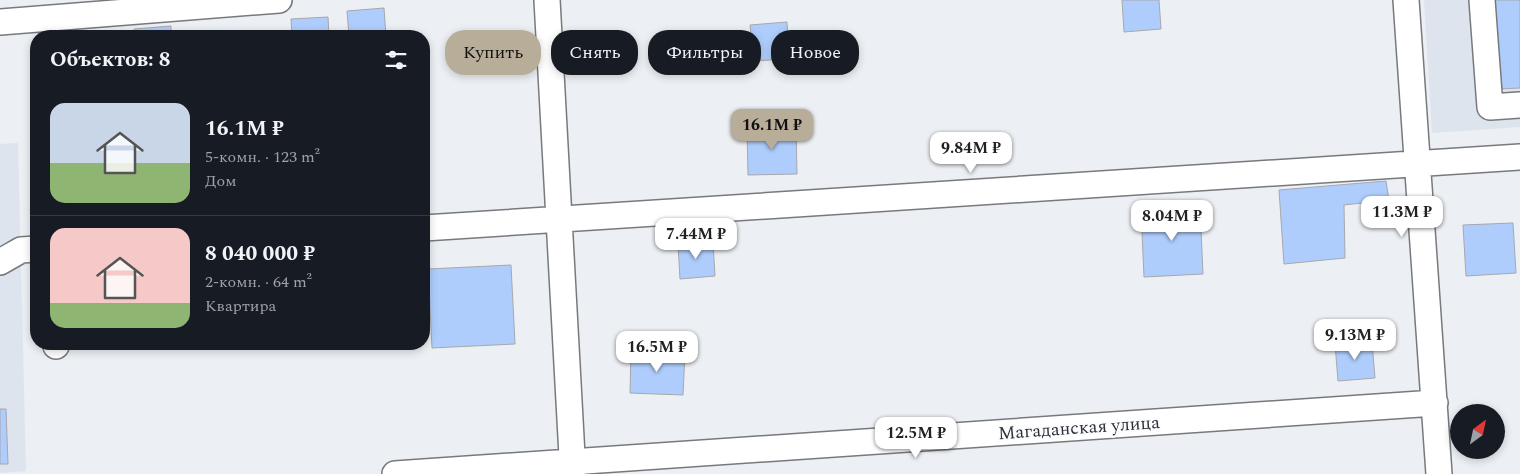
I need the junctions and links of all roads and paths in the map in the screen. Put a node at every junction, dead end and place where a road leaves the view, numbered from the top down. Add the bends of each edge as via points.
1 (279, 0) edge
2 (547, 0) edge
3 (1406, 0) edge
4 (1482, 0) edge
5 (0, 22) edge
6 (1520, 105) edge
7 (1520, 157) edge
8 (1417, 165) junction
9 (559, 220) junction
10 (430, 228) edge
11 (30, 249) edge
12 (0, 262) edge
13 (1435, 403) junction
14 (572, 468) edge
15 (395, 474) edge
16 (1439, 474) edge

1 - 5 street
2 - 9 street
3 - 8 street
4 - 6 street via 1490,107
7 - 8 street
8 - 9 street
8 - 13 street
9 - 10 street
9 - 14 street
11 - 12 street via 21,250
13 - 14 street, Магаданская улица
13 - 16 street
14 - 15 street, Магаданская улица

